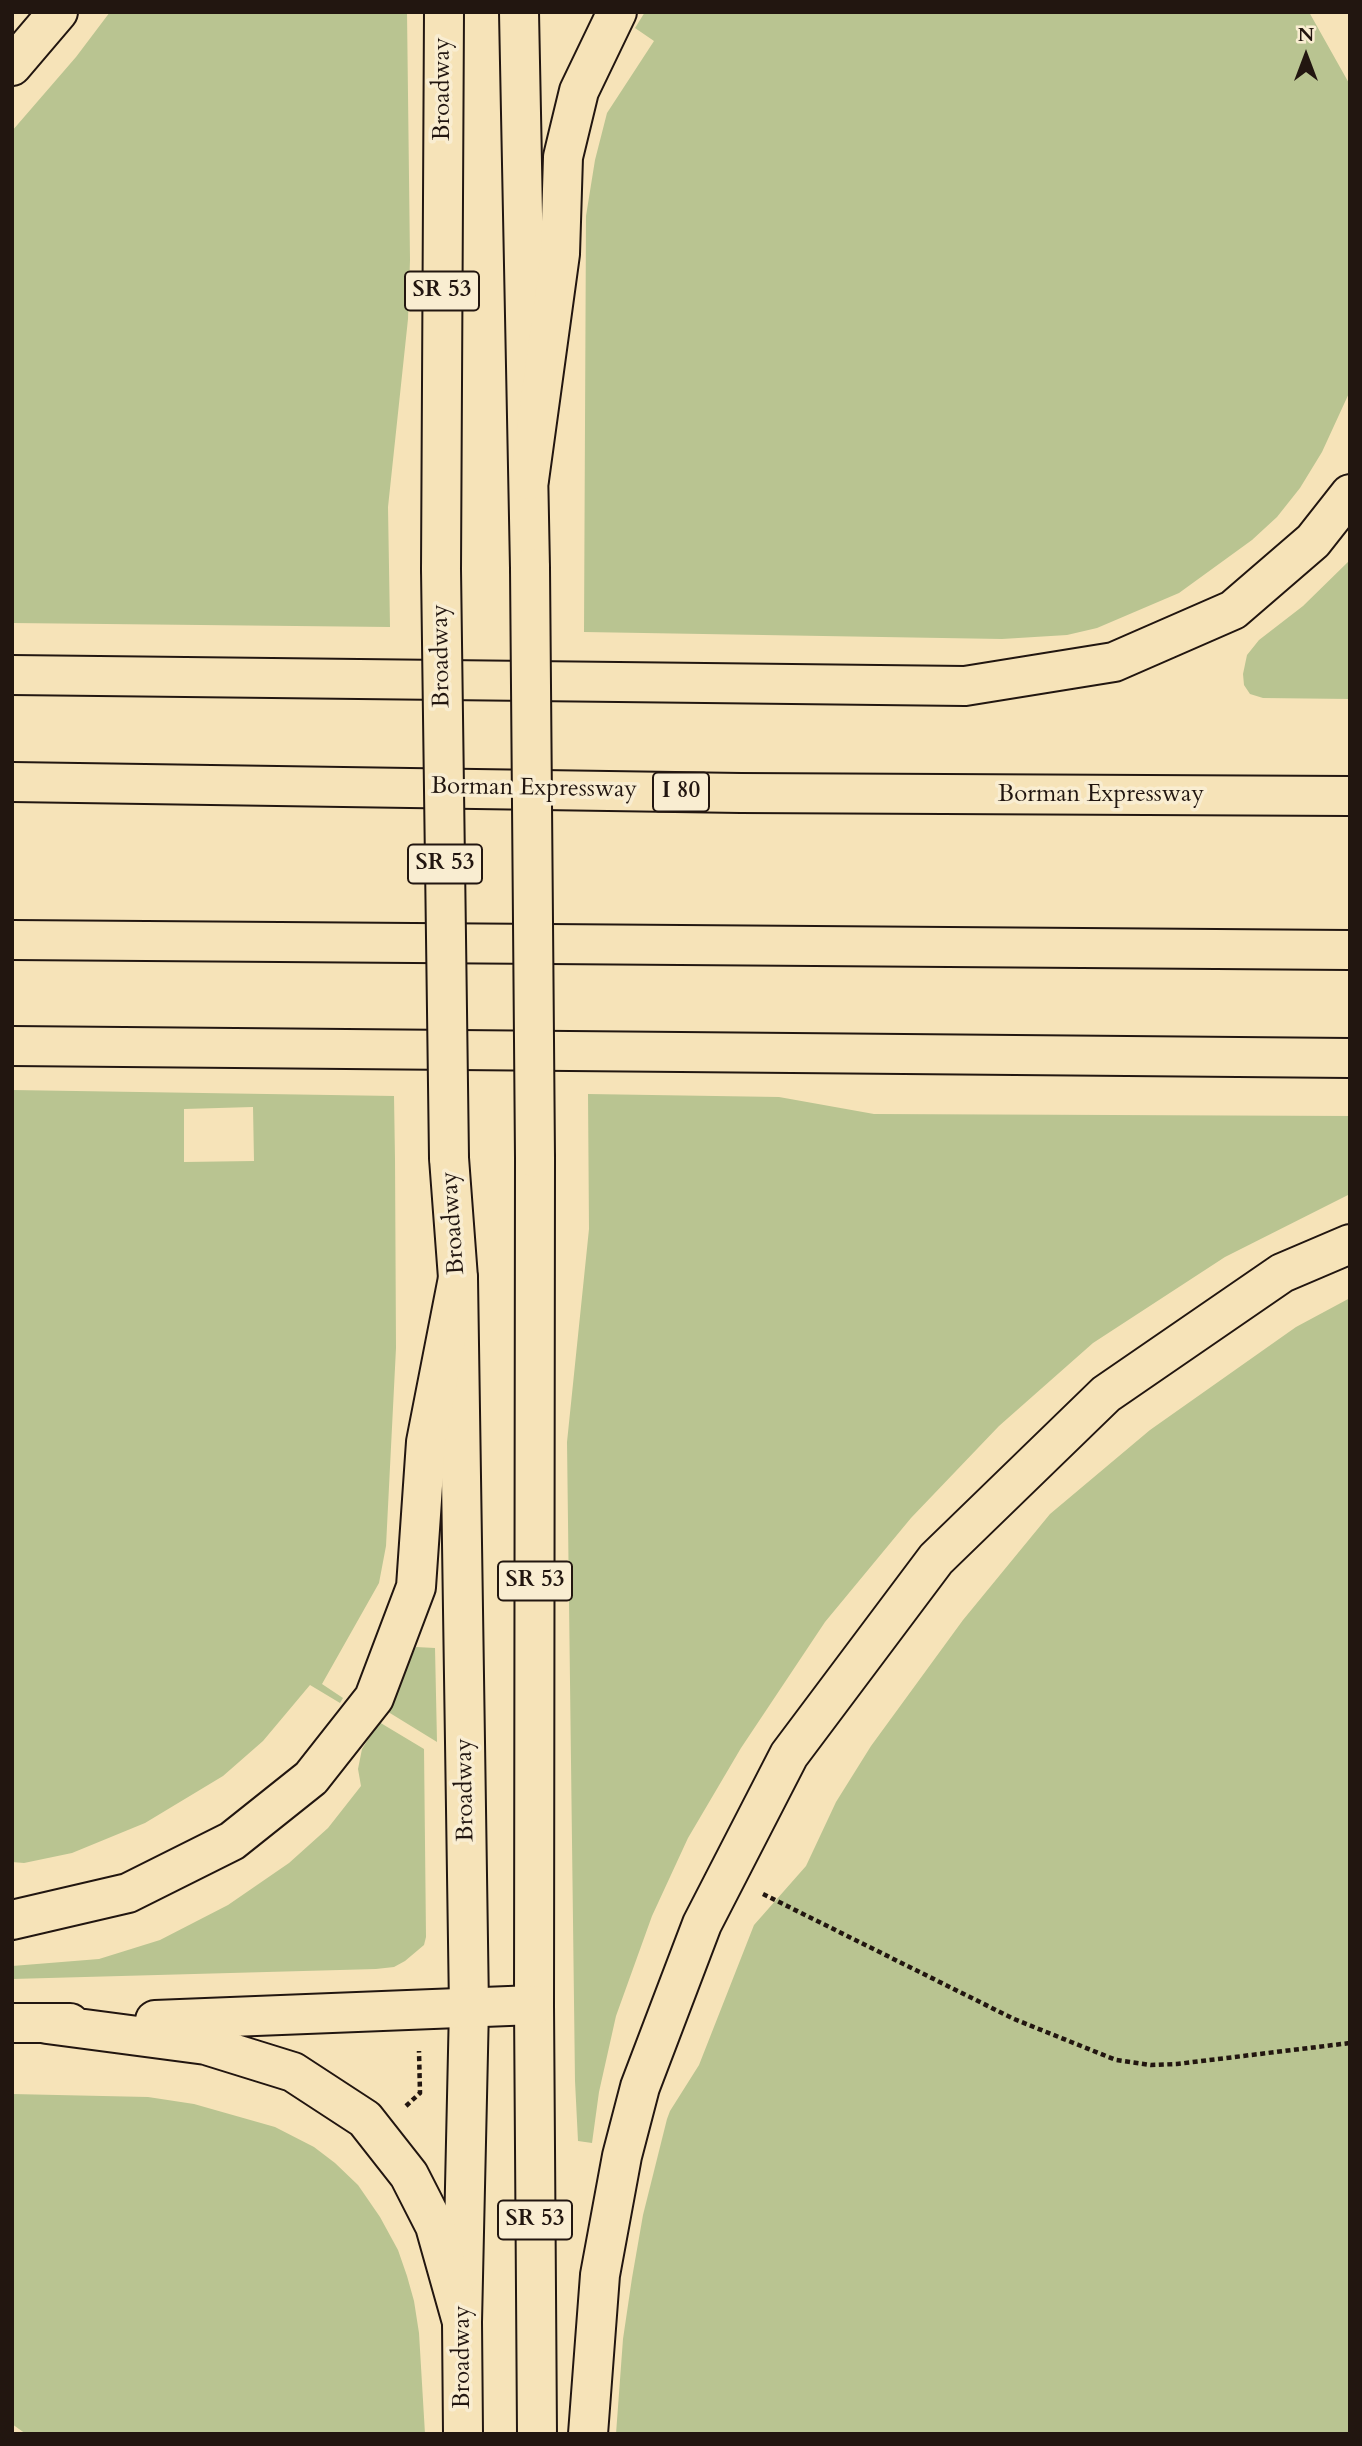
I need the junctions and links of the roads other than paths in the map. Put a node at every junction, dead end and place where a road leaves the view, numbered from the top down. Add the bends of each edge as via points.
1 (58, 12) edge
2 (444, 12) edge
3 (519, 12) edge
4 (617, 12) edge
5 (12, 66) edge
6 (529, 480) junction
7 (1350, 494) edge
8 (12, 675) edge
9 (12, 782) edge
10 (1350, 796) edge
11 (12, 940) edge
12 (1350, 950) edge
13 (12, 1046) edge
14 (1350, 1058) edge
15 (1350, 1244) edge
16 (458, 1278) junction
17 (12, 1920) edge
18 (534, 2005) junction
19 (469, 2007) junction
20 (29, 2024) edge
21 (462, 2322) junction
22 (463, 2434) edge
23 (537, 2434) edge
24 (588, 2434) edge

1 - 5 main road
2 - 16 main road, Broadway / SR 53, bridge via 441,569 449,1158
3 - 6 main road, SR 53
4 - 6 main road via 579,91 563,157 560,254
6 - 18 main road, SR 53, bridge via 536,1158
7 - 8 main road via 1312,541 1233,610 1114,662 965,686
9 - 10 main road, Borman Expressway / I 80
11 - 12 main road
13 - 14 main road
15 - 24 main road via 1282,1273 1106,1394 936,1559 789,1755 702,1924 640,2087 600,2275
16 - 17 main road via 426,1442 416,1587 374,1698 311,1778 232,1841 128,1893
16 - 19 main road, Broadway / SR 53
18 - 19 main road
18 - 23 main road, SR 53
19 - 20 main road
19 - 21 main road, Broadway / SR 53
20 - 21 main road via 205,2045 293,2073 365,2119 409,2175 435,2226
21 - 22 main road, Broadway / SR 53

